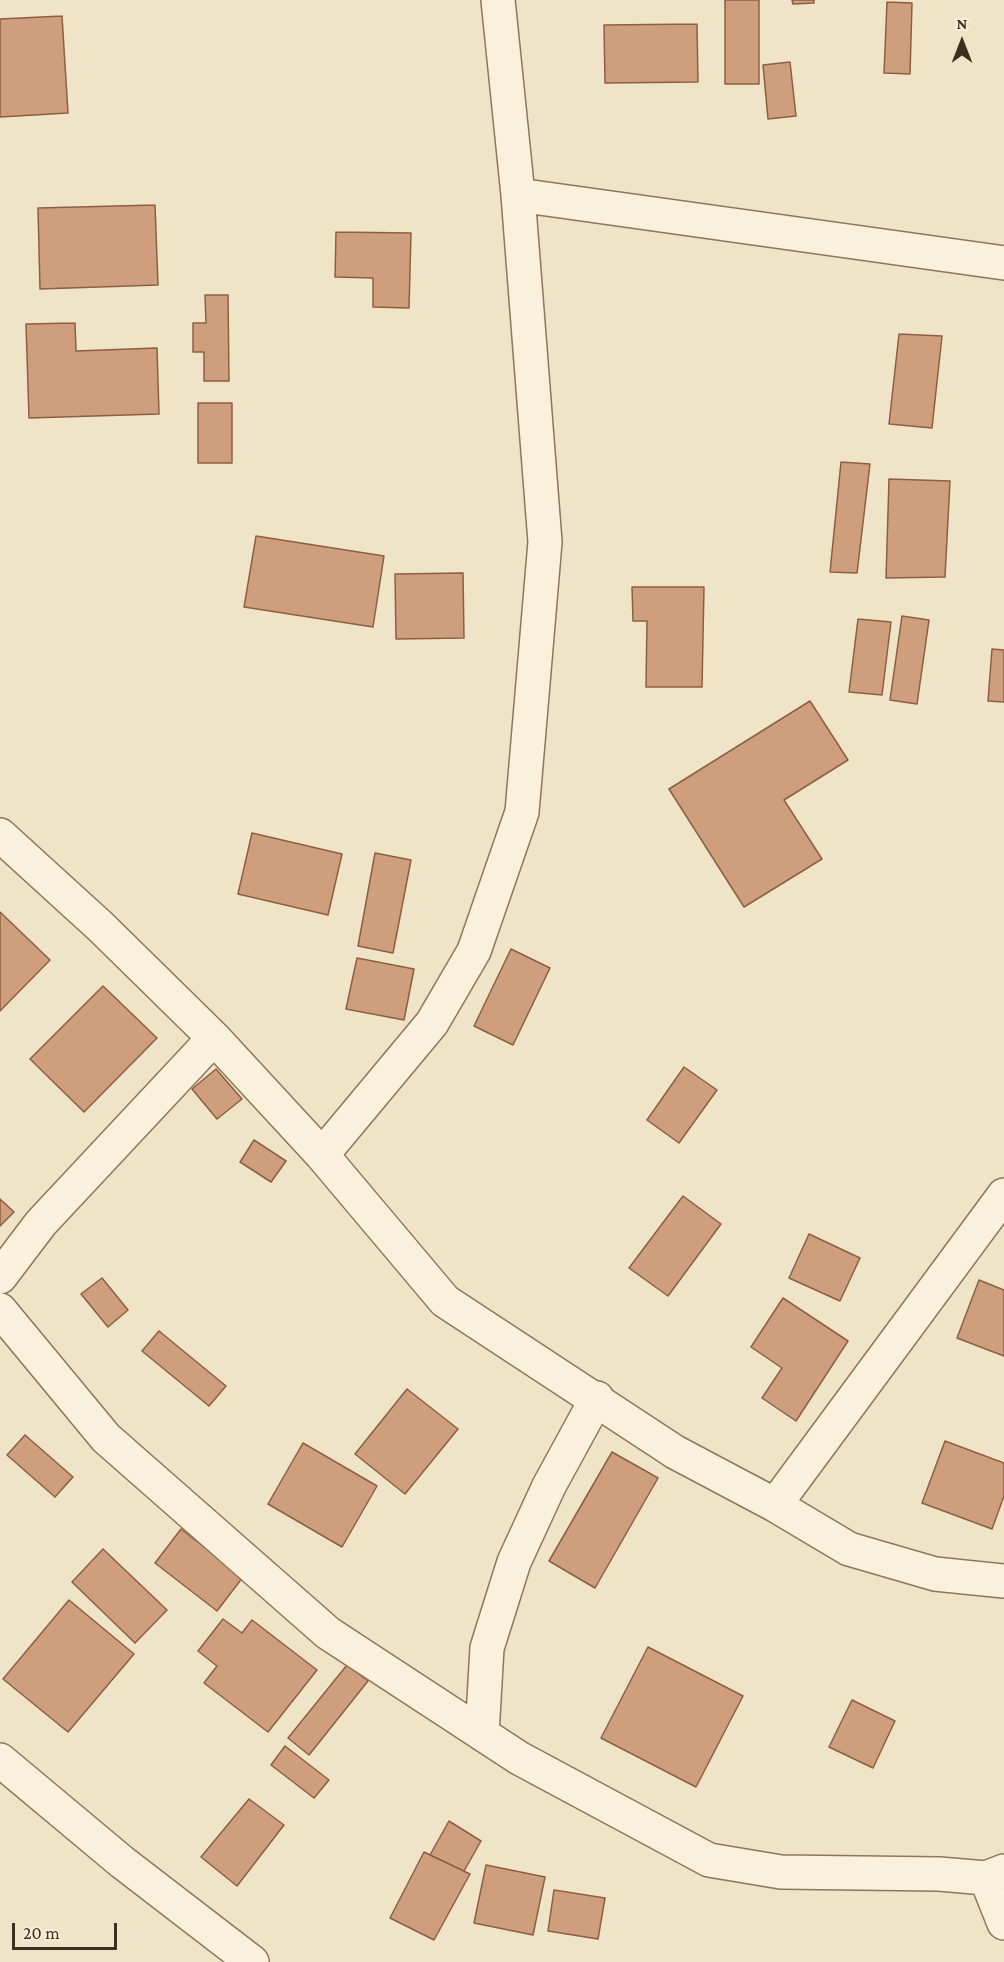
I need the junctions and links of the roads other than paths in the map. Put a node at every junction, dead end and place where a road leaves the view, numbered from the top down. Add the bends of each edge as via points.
1 (498, 0) edge
2 (518, 195) junction
3 (1004, 263) edge
4 (0, 835) edge
5 (214, 1038) junction
6 (322, 1155) junction
7 (1004, 1195) edge
8 (0, 1277) edge
9 (0, 1311) edge
10 (597, 1398) junction
11 (776, 1505) junction
12 (1004, 1581) edge
13 (482, 1734) junction
14 (3, 1769) edge
15 (995, 1875) edge
16 (1004, 1923) edge
17 (252, 1962) edge

1 - 2 street
2 - 3 street
2 - 6 street via 545,542 522,812 474,951 432,1023
4 - 5 street
5 - 6 street
5 - 8 street via 42,1223
6 - 10 street via 445,1301
7 - 11 street
9 - 13 street via 106,1438 310,1618
10 - 11 street via 675,1452
10 - 13 street via 549,1486 514,1562 487,1648
11 - 12 street via 849,1548 935,1574
13 - 15 street via 519,1758 709,1860 781,1872
14 - 17 street
15 - 16 street

